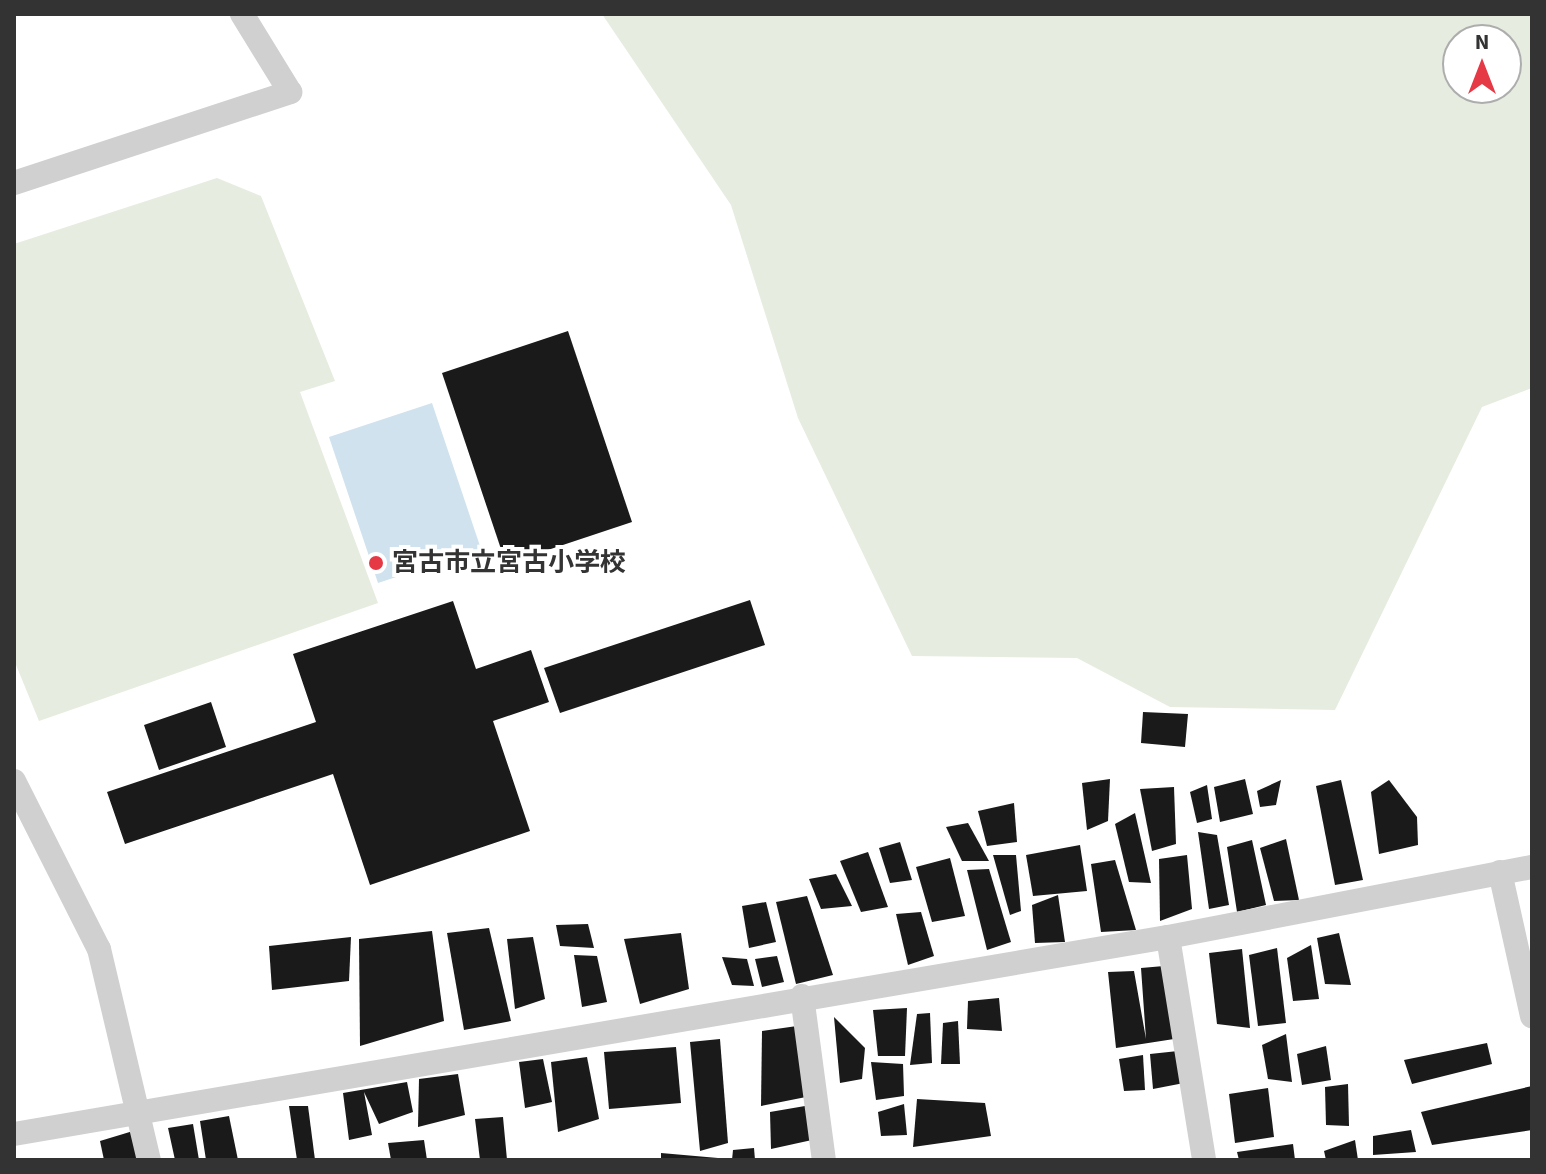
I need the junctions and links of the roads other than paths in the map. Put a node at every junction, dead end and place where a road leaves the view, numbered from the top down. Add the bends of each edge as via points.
1 (242, 14) edge
2 (14, 183) edge
3 (17, 794) edge
4 (1532, 867) edge
5 (1500, 872) junction
6 (1168, 937) junction
7 (802, 996) junction
8 (1532, 1016) edge
9 (141, 1112) junction
10 (14, 1134) edge
11 (149, 1160) edge
12 (824, 1160) edge
13 (1204, 1160) edge

1 - 2 street via 290,92
3 - 9 street via 99,949
4 - 5 street
5 - 6 street
5 - 8 street
6 - 7 street
6 - 13 street
7 - 9 street
7 - 12 street
9 - 10 street
9 - 11 street

